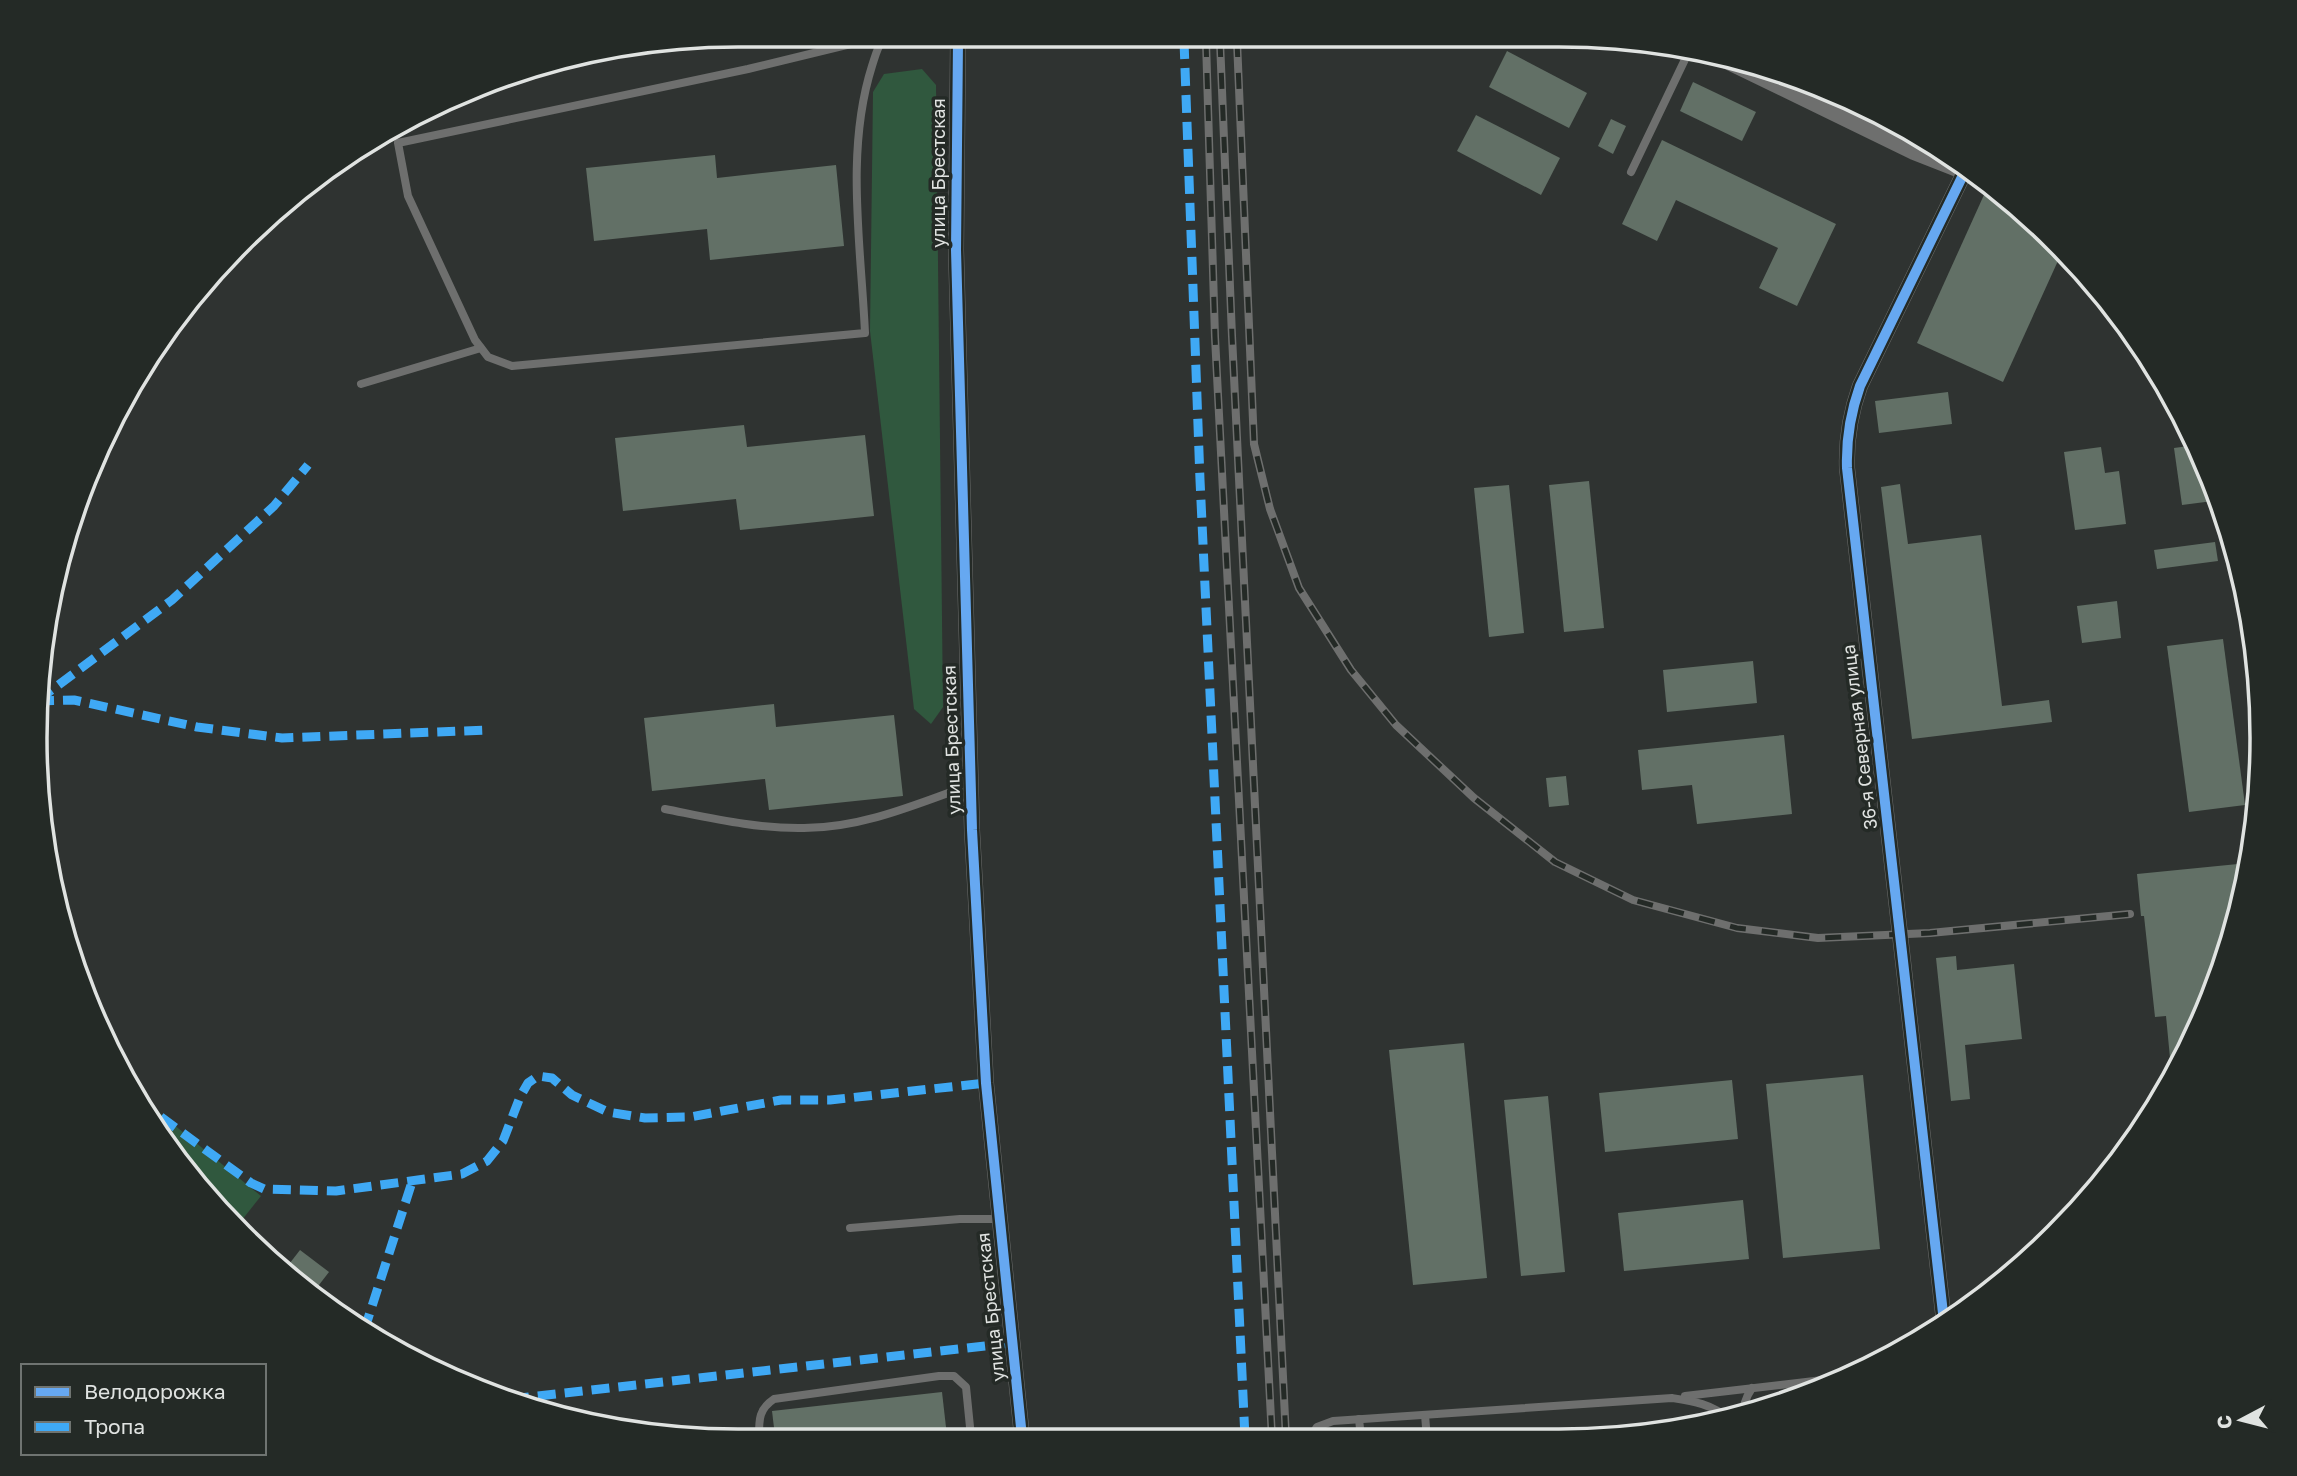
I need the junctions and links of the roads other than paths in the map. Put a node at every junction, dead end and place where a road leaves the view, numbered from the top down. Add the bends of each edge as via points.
1 (838, 47) edge
2 (880, 47) edge
3 (958, 47) edge
4 (1685, 59) edge
5 (1762, 78) edge
6 (1938, 161) edge
7 (1631, 172) dead end
8 (1962, 177) edge
9 (481, 348) junction
10 (361, 384) dead end
11 (970, 785) junction
12 (665, 809) dead end
13 (1000, 1219) junction
14 (850, 1228) dead end
15 (1943, 1312) edge
16 (1808, 1382) edge
17 (1752, 1388) junction
18 (1672, 1398) junction
19 (1745, 1403) edge
20 (1716, 1410) edge
21 (1424, 1415) junction
22 (1359, 1419) junction
23 (759, 1429) edge
24 (970, 1429) edge
25 (1021, 1429) edge
26 (1316, 1429) edge
27 (1360, 1429) edge
28 (1426, 1429) edge

1 - 9 lane via 398,144 408,196
2 - 9 lane via 859,126 856,178 865,333 512,366 488,357
3 - 11 street, улица Брестская via 956,250
4 - 7 lane
5 - 6 street
8 - 15 street, 36-я Северная улица via 1860,386 1846,439
9 - 10 lane
11 - 12 lane via 869,820 806,828 753,826
11 - 13 street, улица Брестская via 986,1083
13 - 14 lane
13 - 25 street, улица Брестская
16 - 17 lane
17 - 18 lane
17 - 19 lane
18 - 20 lane via 1697,1401
18 - 21 lane
21 - 22 lane
21 - 28 lane
22 - 26 lane via 1333,1421
22 - 27 lane
23 - 24 lane via 764,1406 774,1399 954,1376 966,1387

